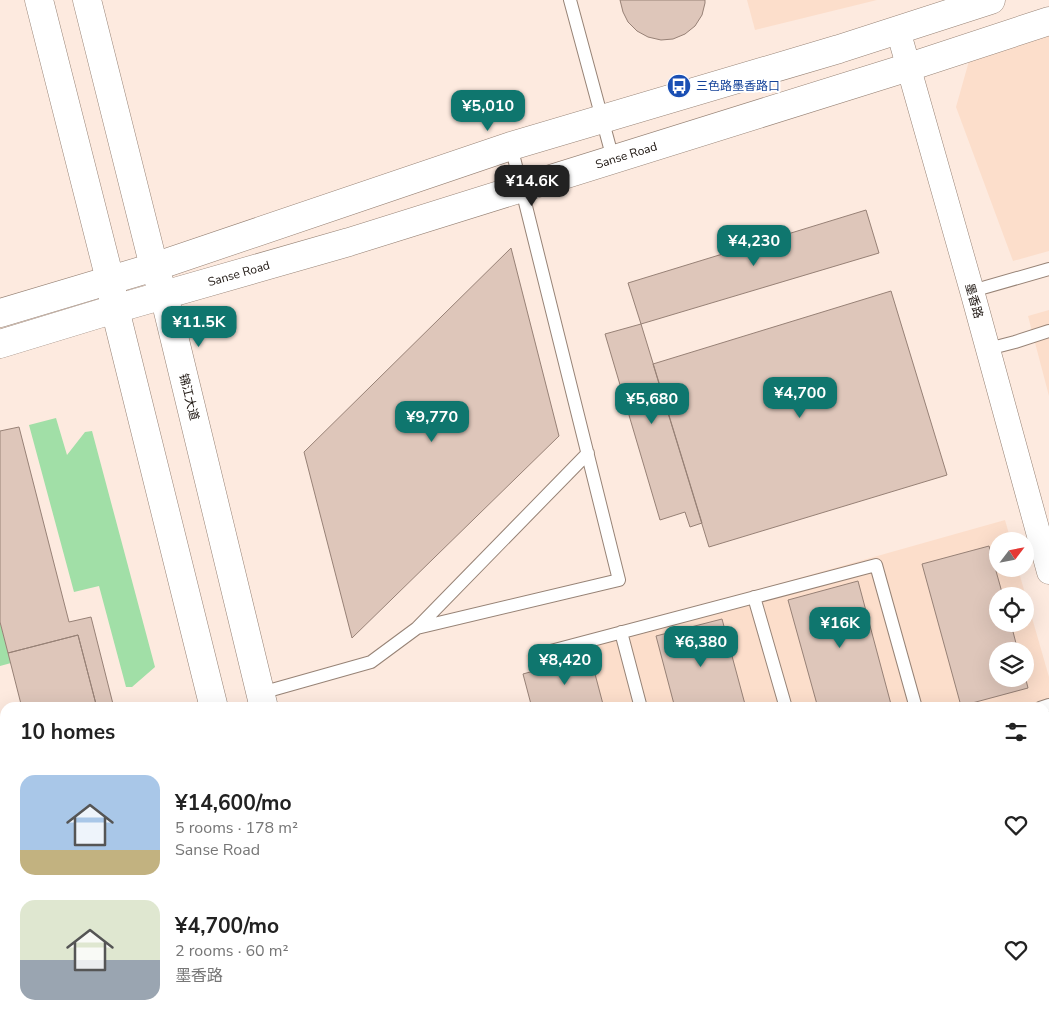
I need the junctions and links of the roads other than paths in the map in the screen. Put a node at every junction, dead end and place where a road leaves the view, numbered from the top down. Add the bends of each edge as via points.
1 (39, 0) edge
2 (87, 0) edge
3 (570, 0) edge
4 (991, 0) edge
5 (1049, 21) edge
6 (898, 30) junction
7 (909, 67) junction
8 (602, 119) junction
9 (511, 146) junction
10 (613, 159) junction
11 (522, 188) junction
12 (154, 267) junction
13 (1049, 269) edge
14 (110, 280) junction
15 (972, 291) junction
16 (164, 295) junction
17 (116, 309) junction
18 (0, 313) edge
19 (1049, 331) edge
20 (0, 344) edge
21 (988, 349) junction
22 (588, 453) junction
23 (1049, 572) edge
24 (754, 597) junction
25 (417, 628) junction
26 (621, 632) junction
27 (547, 652) dead end
28 (263, 700) edge
29 (213, 702) edge
30 (639, 702) edge
31 (784, 702) edge
32 (914, 702) edge

1 - 14 street
2 - 12 street, 锦江大道
3 - 8 lane
4 - 6 street
5 - 7 street, Sanse Road
6 - 7 street, 墨香路
6 - 8 street
7 - 10 street, Sanse Road
7 - 15 street, 墨香路
8 - 9 street
8 - 10 lane
9 - 11 lane
9 - 12 street
10 - 11 street, Sanse Road
11 - 16 street, Sanse Road
11 - 22 lane
12 - 14 street
12 - 16 street, 锦江大道
13 - 15 lane
14 - 17 street
14 - 18 street
15 - 21 street, 墨香路
16 - 17 street, Sanse Road
16 - 28 street, 锦江大道
17 - 20 street, Sanse Road
17 - 29 street
19 - 21 lane
21 - 23 street, 墨香路
22 - 25 lane
22 - 25 lane via 620,580
24 - 26 lane
24 - 31 lane
24 - 32 lane via 876,565
25 - 28 lane via 371,662
26 - 27 lane
26 - 30 lane

